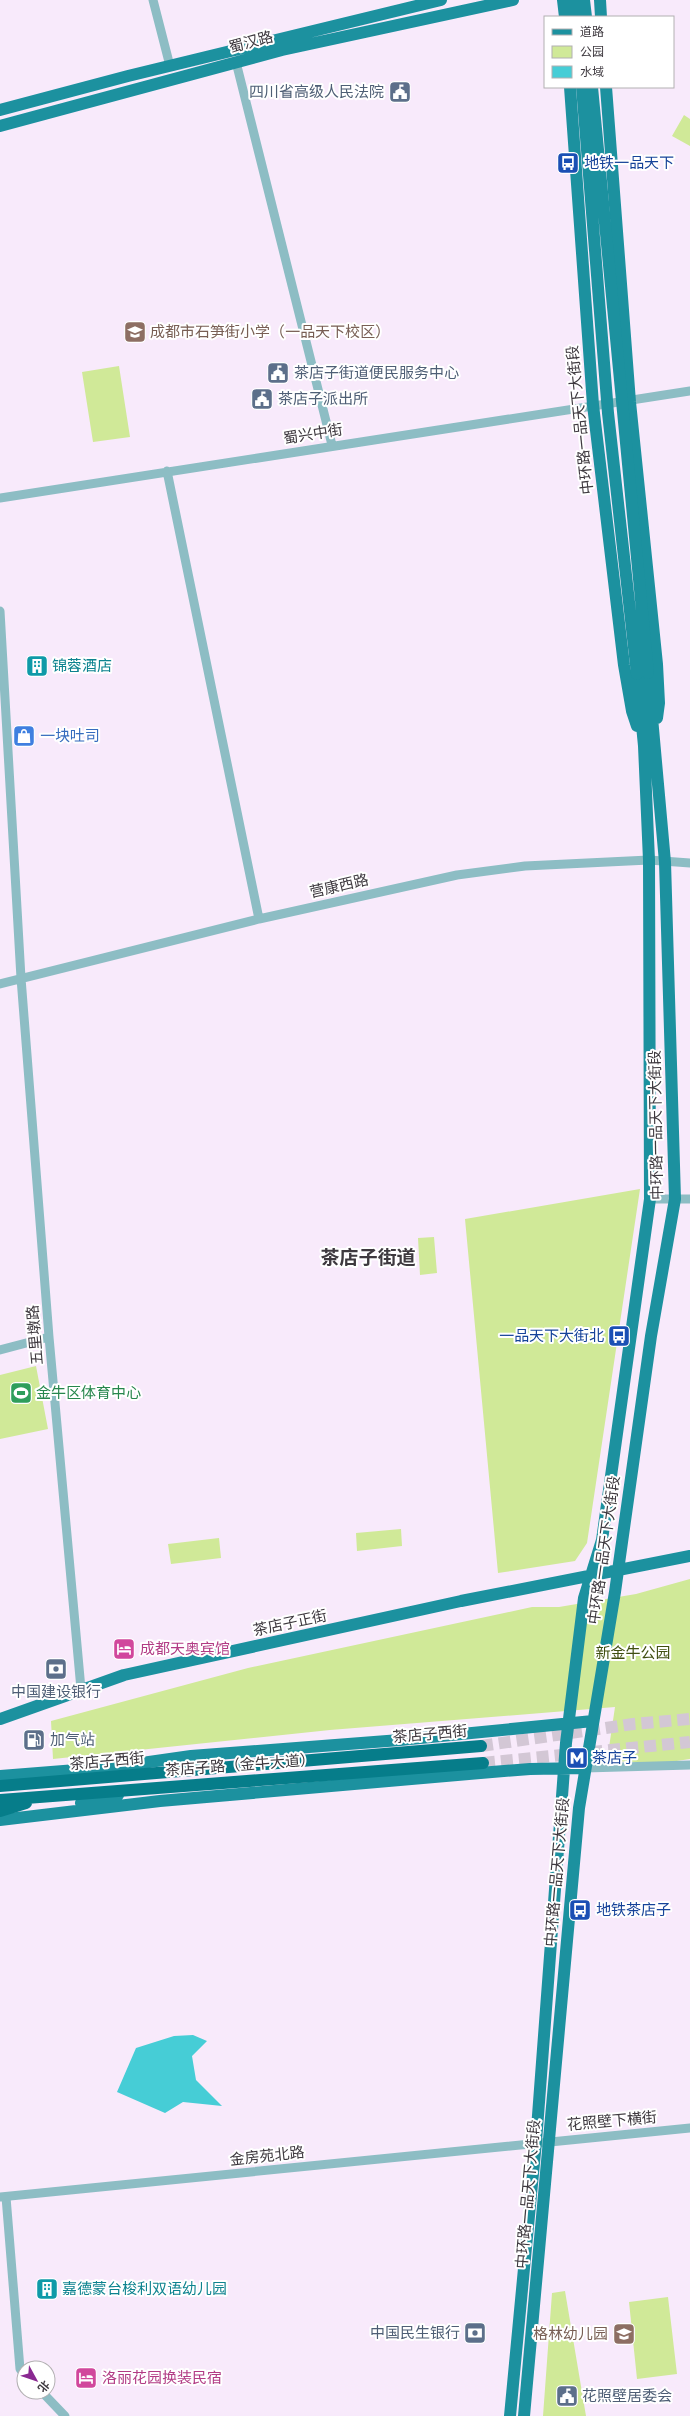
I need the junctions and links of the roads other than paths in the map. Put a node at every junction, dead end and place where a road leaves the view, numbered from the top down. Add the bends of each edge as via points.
1 (153, 0) edge
2 (441, 0) edge
3 (513, 0) edge
4 (564, 0) edge
5 (575, 0) edge
6 (584, 0) edge
7 (600, 0) edge
8 (565, 16) edge
9 (576, 16) edge
10 (586, 16) edge
11 (601, 16) edge
12 (236, 62) junction
13 (170, 66) junction
14 (570, 88) edge
15 (582, 88) edge
16 (592, 88) edge
17 (606, 88) edge
18 (0, 110) edge
19 (0, 126) edge
20 (690, 391) edge
21 (630, 402) junction
22 (593, 405) junction
23 (332, 445) junction
24 (167, 471) junction
25 (0, 498) edge
26 (0, 611) edge
27 (642, 674) junction
28 (655, 737) junction
29 (644, 746) junction
30 (650, 860) junction
31 (665, 862) junction
32 (690, 863) edge
33 (259, 920) junction
34 (21, 978) junction
35 (0, 984) edge
36 (650, 1199) junction
37 (675, 1199) junction
38 (690, 1199) edge
39 (49, 1337) junction
40 (0, 1350) edge
41 (690, 1556) edge
42 (617, 1570) junction
43 (591, 1575) junction
44 (81, 1689) junction
45 (0, 1719) edge
46 (593, 1721) junction
47 (569, 1723) junction
48 (480, 1746) tunnel mouth
49 (484, 1762) tunnel mouth
50 (690, 1765) edge
51 (563, 1768) junction
52 (585, 1768) junction
53 (0, 1776) edge
54 (0, 1786) edge
55 (154, 1787) junction
56 (48, 1796) junction
57 (0, 1800) edge
58 (0, 1811) edge
59 (23, 1815) junction
60 (0, 1820) edge
61 (690, 2128) edge
62 (549, 2140) junction
63 (536, 2142) junction
64 (3, 2197) edge
65 (19, 2360) edge
66 (49, 2400) edge
67 (64, 2416) edge
68 (510, 2416) edge
69 (524, 2416) edge

1 - 13 street
2 - 13 main road, 蜀汉路
3 - 12 main road, 蜀汉路
4 - 8 main road
5 - 9 main road
6 - 10 main road
7 - 11 main road
12 - 19 main road, 蜀汉路
12 - 23 street
13 - 18 main road, 蜀汉路
14 - 22 main road, 中环路一品天下大街段
15 - 27 main road, bridge via 608,413
16 - 27 main road, bridge
17 - 21 main road, 中环路一品天下大街段
20 - 21 street, 蜀兴中街
21 - 22 street, 蜀兴中街
21 - 28 main road, 中环路一品天下大街段 via 657,664 659,703
22 - 23 street, 蜀兴中街
22 - 29 main road, 中环路一品天下大街段 via 624,665 632,711
23 - 24 street, 蜀兴中街
24 - 25 street, 蜀兴中街
24 - 33 street
26 - 34 street, 五里墩路
27 - 28 main road, 中环路一品天下大街段
27 - 29 main road, 中环路一品天下大街段
28 - 31 main road, 中环路一品天下大街段
29 - 30 main road, 中环路一品天下大街段
30 - 31 street, 营康西路
30 - 33 street, 营康西路 via 525,866 457,875
30 - 36 main road, 中环路一品天下大街段
31 - 32 street, 营康西路
31 - 37 main road, 中环路一品天下大街段
33 - 34 street, 营康西路
34 - 35 street, 营康西路
34 - 39 street, 五里墩路
36 - 37 street
36 - 43 main road, 中环路一品天下大街段 via 602,1540
37 - 38 street
37 - 42 main road, 中环路一品天下大街段 via 651,1336
39 - 40 street
39 - 44 street, 五里墩路
41 - 42 main road
42 - 43 main road, 茶店子正街
42 - 46 main road, 中环路一品天下大街段
43 - 44 main road, 茶店子正街 via 460,1601 124,1675
43 - 47 main road, 中环路一品天下大街段 via 584,1598
44 - 45 main road, 茶店子正街
46 - 47 main road
46 - 52 main road, 中环路一品天下大街段
47 - 51 main road, 中环路一品天下大街段
47 - 53 main road via 400,1740 191,1756 114,1767
48 - 54 highway, 茶店子西街
49 - 55 highway, 茶店子路（金牛大道）
50 - 52 street
51 - 52 main road
51 - 59 main road
51 - 63 main road, 中环路一品天下大街段
52 - 62 main road, 中环路一品天下大街段 via 579,1808
55 - 56 highway, 茶店子路（金牛大道）
55 - 59 main road
56 - 57 highway, 茶店子路（金牛大道）
56 - 58 highway
59 - 60 main road
61 - 62 street, 花照壁下横街
62 - 63 street, 花照壁下横街
62 - 69 main road, 中环路一品天下大街段
63 - 64 street, 金房苑北路
63 - 68 main road, 中环路一品天下大街段
64 - 65 street
66 - 67 street

